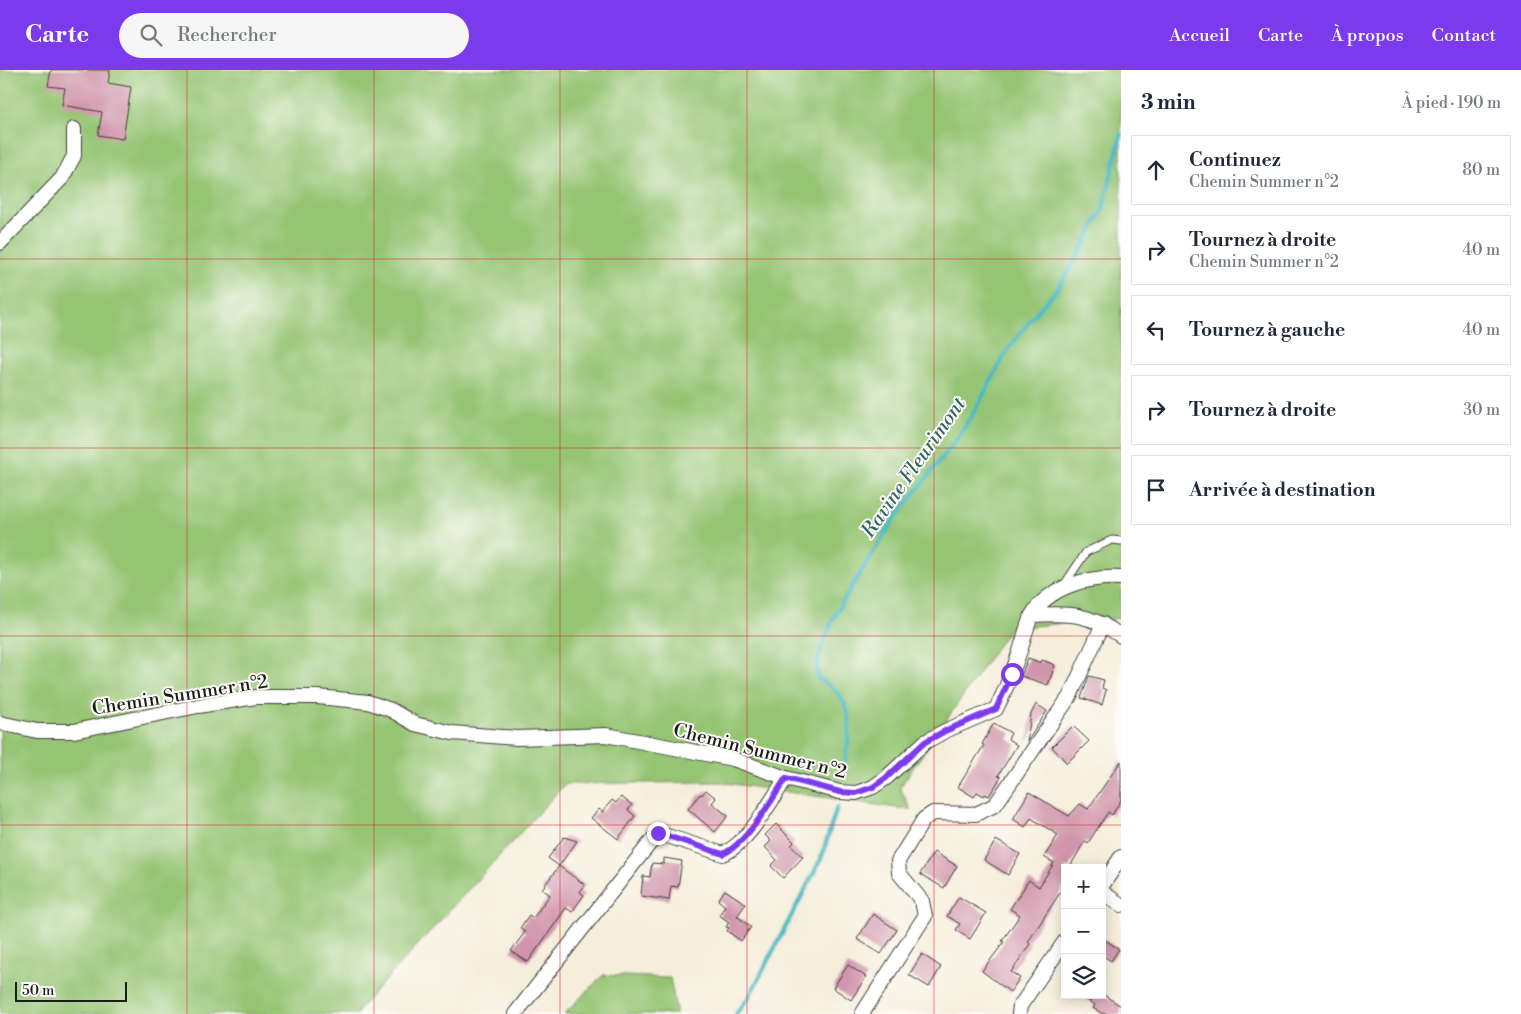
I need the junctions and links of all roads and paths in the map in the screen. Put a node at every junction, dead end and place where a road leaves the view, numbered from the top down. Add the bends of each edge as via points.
1 (74, 129) dead end
2 (0, 243) edge
3 (1121, 541) edge
4 (1121, 578) edge
5 (1061, 590) junction
6 (1032, 615) junction
7 (1104, 624) junction
8 (1121, 636) edge
9 (0, 723) edge
10 (786, 778) junction
11 (1121, 856) edge
12 (1106, 880) edge
13 (1106, 895) edge
14 (1121, 905) edge
15 (1061, 947) edge
16 (515, 1014) edge
17 (862, 1014) edge
18 (1018, 1014) edge

1 - 2 street via 74,156 62,178
3 - 5 lane via 1112,540 1086,552
4 - 5 street, Chemin Summer n°2 via 1083,581
5 - 6 street, Chemin Summer n°2 via 1048,597
6 - 7 street via 1072,615
6 - 10 street, Chemin Summer n°2 via 996,709 925,742 886,778 856,793
7 - 8 street
7 - 17 street via 1070,696 995,805 976,814 933,813 924,818 898,861 899,873 922,901 925,916
9 - 10 street, Chemin Summer n°2 via 37,732 74,731 198,706 256,698 318,697 368,702 391,710 415,724 452,733 518,738 606,736 733,759
10 - 16 street via 745,838 723,854 658,833
11 - 12 street
13 - 14 street
15 - 18 street via 1020,1006

